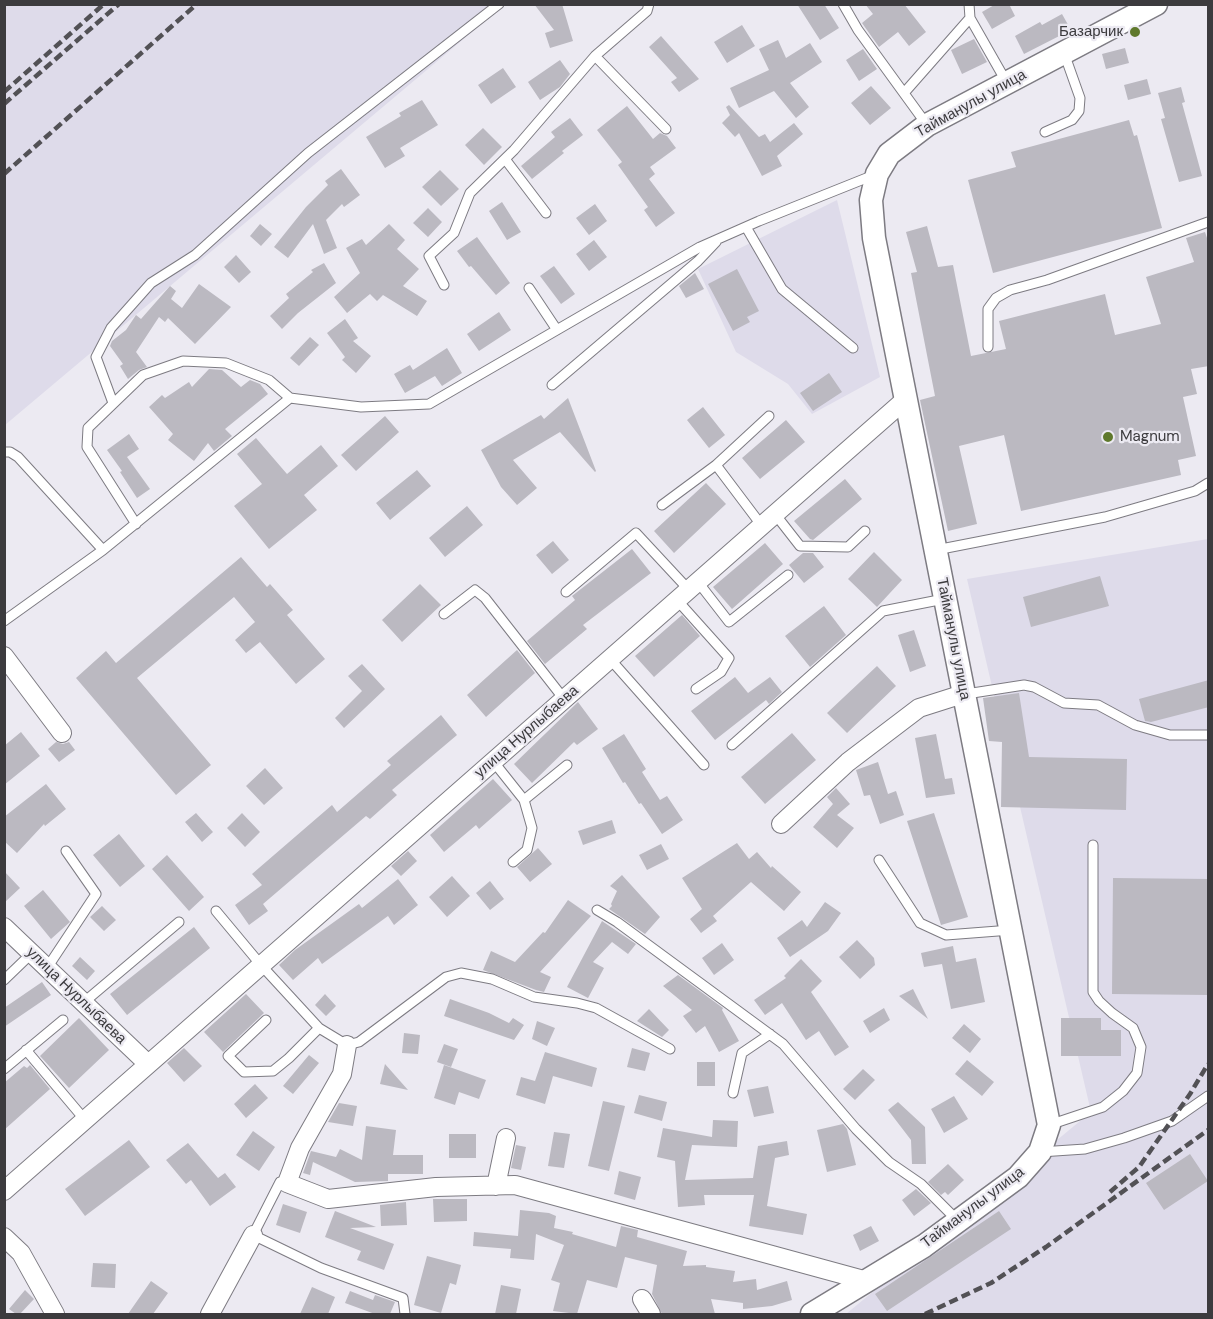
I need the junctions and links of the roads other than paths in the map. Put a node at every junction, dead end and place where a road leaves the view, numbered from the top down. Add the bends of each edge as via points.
1 (499, 4) edge
2 (649, 4) edge
3 (843, 4) edge
4 (969, 4) edge
5 (1156, 4) edge
6 (970, 18) junction
7 (1064, 53) junction
8 (595, 56) junction
9 (1007, 83) junction
10 (904, 93) junction
11 (927, 125) junction
12 (666, 129) dead end
13 (1045, 132) dead end
14 (505, 159) junction
15 (876, 174) junction
16 (546, 213) dead end
17 (1209, 222) edge
18 (746, 227) junction
19 (720, 238) junction
20 (444, 285) dead end
21 (529, 288) dead end
22 (557, 330) junction
23 (988, 347) dead end
24 (853, 348) dead end
25 (552, 385) dead end
26 (290, 398) junction
27 (906, 399) junction
28 (113, 403) junction
29 (769, 416) dead end
30 (4, 452) edge
31 (716, 465) junction
32 (1209, 483) edge
33 (662, 505) dead end
34 (768, 520) junction
35 (135, 524) junction
36 (866, 531) dead end
37 (103, 550) junction
38 (936, 550) junction
39 (788, 575) dead end
40 (688, 591) junction
41 (566, 592) dead end
42 (944, 599) junction
43 (444, 614) dead end
44 (4, 621) edge
45 (4, 656) edge
46 (610, 659) junction
47 (696, 689) dead end
48 (963, 694) junction
49 (564, 699) junction
50 (62, 733) dead end
51 (1209, 735) edge
52 (732, 745) dead end
53 (493, 761) junction
54 (567, 765) dead end
55 (704, 765) dead end
56 (524, 800) junction
57 (782, 824) dead end
58 (1093, 845) dead end
59 (66, 851) dead end
60 (879, 860) dead end
61 (513, 862) dead end
62 (597, 910) dead end
63 (216, 911) dead end
64 (179, 922) dead end
65 (4, 927) edge
66 (1011, 930) junction
67 (32, 954) junction
68 (261, 965) junction
69 (47, 968) junction
70 (4, 980) edge
71 (83, 1003) junction
72 (63, 1020) dead end
73 (266, 1020) dead end
74 (319, 1028) junction
75 (770, 1034) junction
76 (347, 1045) junction
77 (670, 1049) dead end
78 (26, 1050) junction
79 (148, 1064) junction
80 (4, 1069) edge
81 (733, 1093) dead end
82 (1209, 1096) edge
83 (85, 1120) junction
84 (1049, 1125) junction
85 (506, 1138) dead end
86 (1040, 1152) junction
87 (287, 1183) junction
88 (496, 1186) junction
89 (4, 1191) edge
90 (958, 1221) junction
91 (253, 1235) junction
92 (4, 1237) edge
93 (867, 1281) junction
94 (55, 1314) edge
95 (210, 1314) edge
96 (405, 1314) edge
97 (812, 1314) edge

1 - 28 lane via 308,153 195,255 151,283 111,328 96,357
2 - 8 lane via 647,11
3 - 10 lane
4 - 6 lane
5 - 7 street, Тайманулы улица
6 - 9 lane
6 - 10 lane
7 - 9 street, Тайманулы улица
7 - 13 lane via 1080,98 1079,111 1072,120
8 - 12 lane
8 - 14 lane
9 - 11 street, Тайманулы улица
10 - 11 lane
11 - 15 street, Тайманулы улица via 889,154
14 - 16 lane
14 - 20 lane via 470,193 454,233 429,256
15 - 18 lane
15 - 27 street, Тайманулы улица via 871,200 874,238
17 - 23 lane via 1010,290 996,298 988,309
18 - 19 lane
18 - 24 lane via 782,289
19 - 22 lane
19 - 25 lane
21 - 22 lane
22 - 26 lane via 429,404 361,407
26 - 28 lane via 270,380 226,363 183,361 143,375
26 - 35 lane
27 - 34 street, улица Нурлыбаева
27 - 38 street, Тайманулы улица
28 - 35 lane via 88,428 87,447
29 - 31 lane
30 - 37 lane via 18,457
31 - 33 lane
31 - 34 lane
32 - 38 lane via 1105,517
34 - 36 lane via 800,546 848,547
34 - 40 street, улица Нурлыбаева
35 - 37 lane
37 - 44 lane
38 - 42 street, Тайманулы улица
39 - 40 lane via 729,622
40 - 41 lane via 636,533
40 - 46 street, улица Нурлыбаева
40 - 47 lane via 729,658 721,672
42 - 48 street, Тайманулы улица
42 - 52 lane via 883,611
43 - 49 lane via 475,590
45 - 50 street
46 - 49 street, улица Нурлыбаева
46 - 55 lane
48 - 51 lane via 1024,685 1064,703 1098,705 1135,725 1170,735
48 - 57 street via 919,708 848,762
48 - 66 street, Тайманулы улица
49 - 53 street, улица Нурлыбаева
53 - 56 lane
53 - 68 street, улица Нурлыбаева
54 - 56 lane
56 - 61 lane via 532,828 527,850
58 - 84 lane via 1093,992 1133,1028 1141,1047 1137,1073 1103,1107
59 - 69 lane via 96,894
60 - 66 lane via 920,923 946,935
62 - 75 lane
63 - 68 lane
64 - 71 lane
65 - 67 street, улица Нурлыбаева
66 - 84 street, Тайманулы улица
67 - 69 street, улица Нурлыбаева
67 - 70 lane
68 - 74 lane
68 - 79 street, улица Нурлыбаева
69 - 71 street, улица Нурлыбаева
71 - 79 street, улица Нурлыбаева
72 - 78 lane
73 - 74 lane via 228,1056 244,1072 273,1071
74 - 76 lane
75 - 81 lane via 742,1053
75 - 90 lane via 889,1162 921,1184
76 - 77 lane via 359,1042 446,977 461,973 492,979 534,997 596,1008
76 - 87 street via 342,1074 300,1148
78 - 80 lane
78 - 83 lane
79 - 83 street, улица Нурлыбаева
82 - 86 lane via 1172,1121 1124,1138 1085,1149
83 - 89 street, улица Нурлыбаева
84 - 86 street, Тайманулы улица
85 - 88 street
86 - 90 street, Тайманулы улица via 1018,1177
87 - 88 street via 328,1199 436,1187
87 - 91 lane via 280,1182
88 - 93 street via 514,1185
90 - 93 street, Тайманулы улица
91 - 95 street
91 - 96 lane via 321,1268 403,1298
92 - 94 street via 21,1253
93 - 97 street, Тайманулы улица

